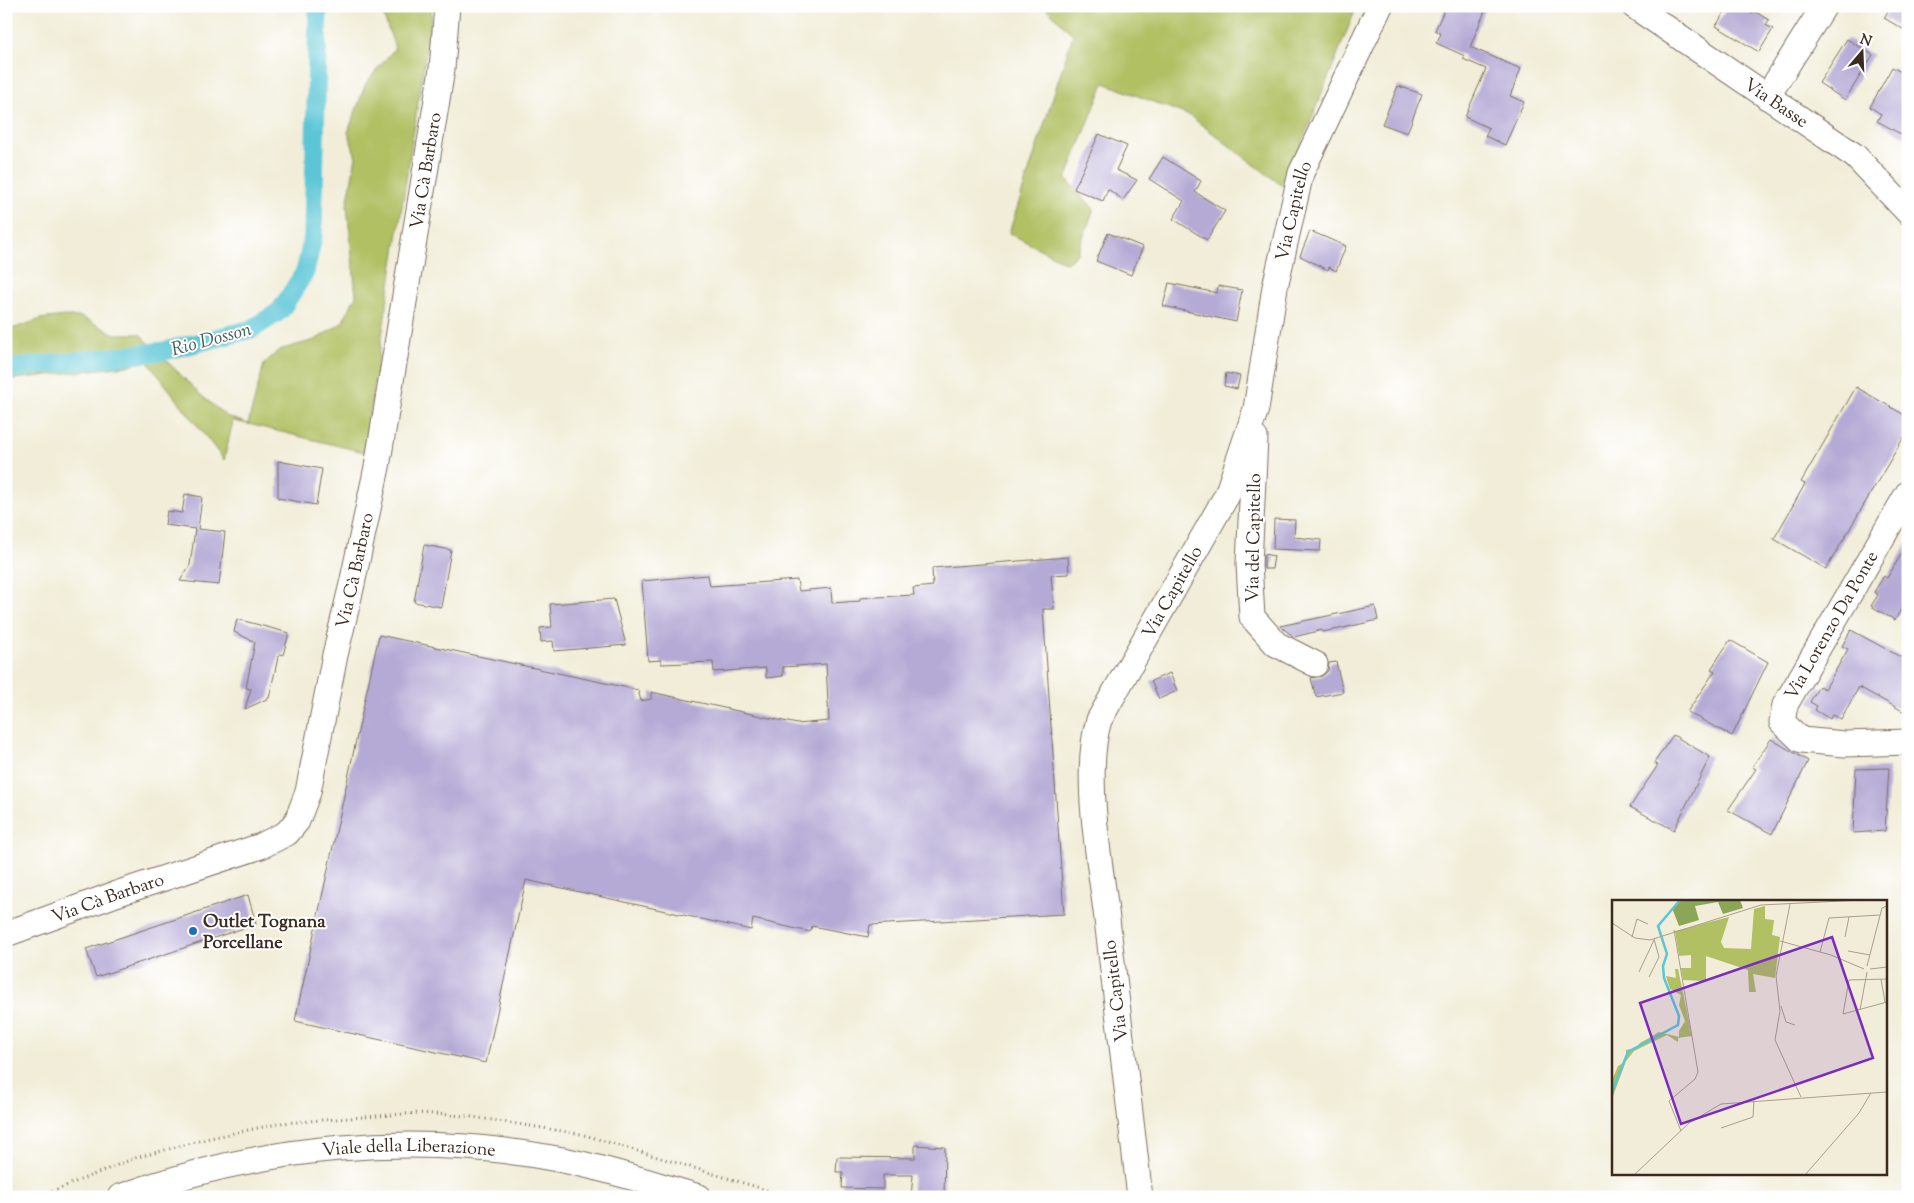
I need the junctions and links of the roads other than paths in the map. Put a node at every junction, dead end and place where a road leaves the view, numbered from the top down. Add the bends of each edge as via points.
1 (448, 6) edge
2 (1380, 6) edge
3 (1634, 6) edge
4 (1824, 6) edge
5 (1768, 97) junction
6 (1908, 212) edge
7 (1256, 409) junction
8 (1908, 493) edge
9 (1315, 664) dead end
10 (1908, 742) edge
11 (6, 934) edge
12 (120, 1197) edge
13 (699, 1197) edge
14 (1140, 1197) edge

1 - 11 street, Via Cà Barbaro via 442,69 377,467 308,792 297,822 287,833 261,846
2 - 7 street, Via Capitello via 1301,173 1275,287
3 - 5 street, Via Basse
4 - 5 street
5 - 6 street, Via Basse via 1855,156
7 - 9 street, Via del Capitello via 1249,564 1252,617 1276,644
7 - 14 street, Via Capitello via 1227,495 1099,720 1093,740 1092,773 1098,843
8 - 10 street, Via Lorenzo Da Ponte via 1785,705 1782,722 1801,740 1845,744
12 - 13 street, Viale della Liberazione via 163,1181 254,1159 334,1148 416,1144 478,1147 565,1160

